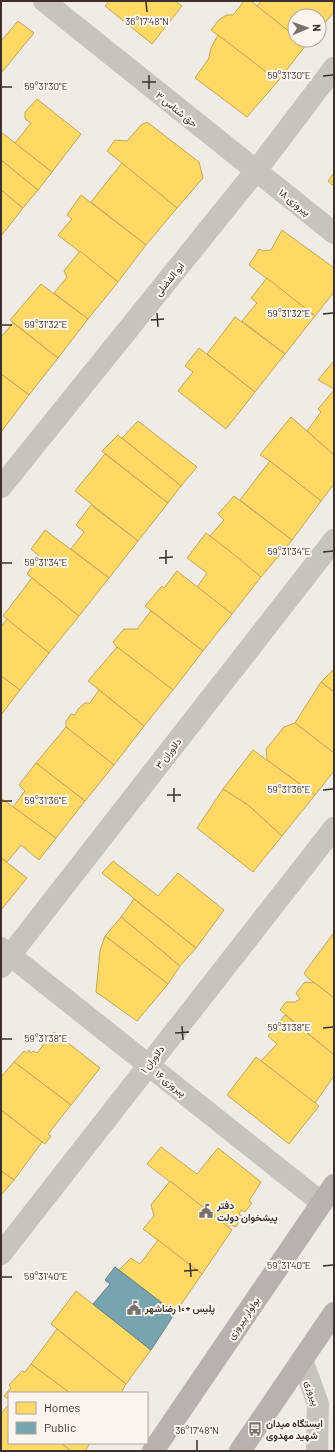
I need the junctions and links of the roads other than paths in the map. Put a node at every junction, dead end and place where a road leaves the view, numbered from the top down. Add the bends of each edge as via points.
1 (44, 1) edge
2 (334, 68) edge
3 (255, 172) junction
4 (334, 234) edge
5 (1, 487) edge
6 (334, 540) edge
7 (334, 828) edge
8 (4, 957) edge
9 (148, 1065) junction
10 (328, 1194) edge
11 (1, 1254) edge
12 (334, 1313) edge
13 (302, 1360) junction
14 (153, 1451) edge
15 (240, 1451) edge
16 (316, 1451) edge

1 - 3 street, حق شناس ۳
2 - 3 street, ابو الفضلی
3 - 4 street, پیروزی ۱۸
3 - 5 street, ابو الفضلی
6 - 8 street, دلاوران ۳
7 - 9 street, دلاوران ۱
8 - 9 street, پیروزی ۱۶
9 - 10 street, پیروزی ۱۶
9 - 11 street, دلاوران ۱
10 - 14 main road, بولوار پیروزی
12 - 13 main road
13 - 15 main road
13 - 16 street, پیروزی via 318,1404

